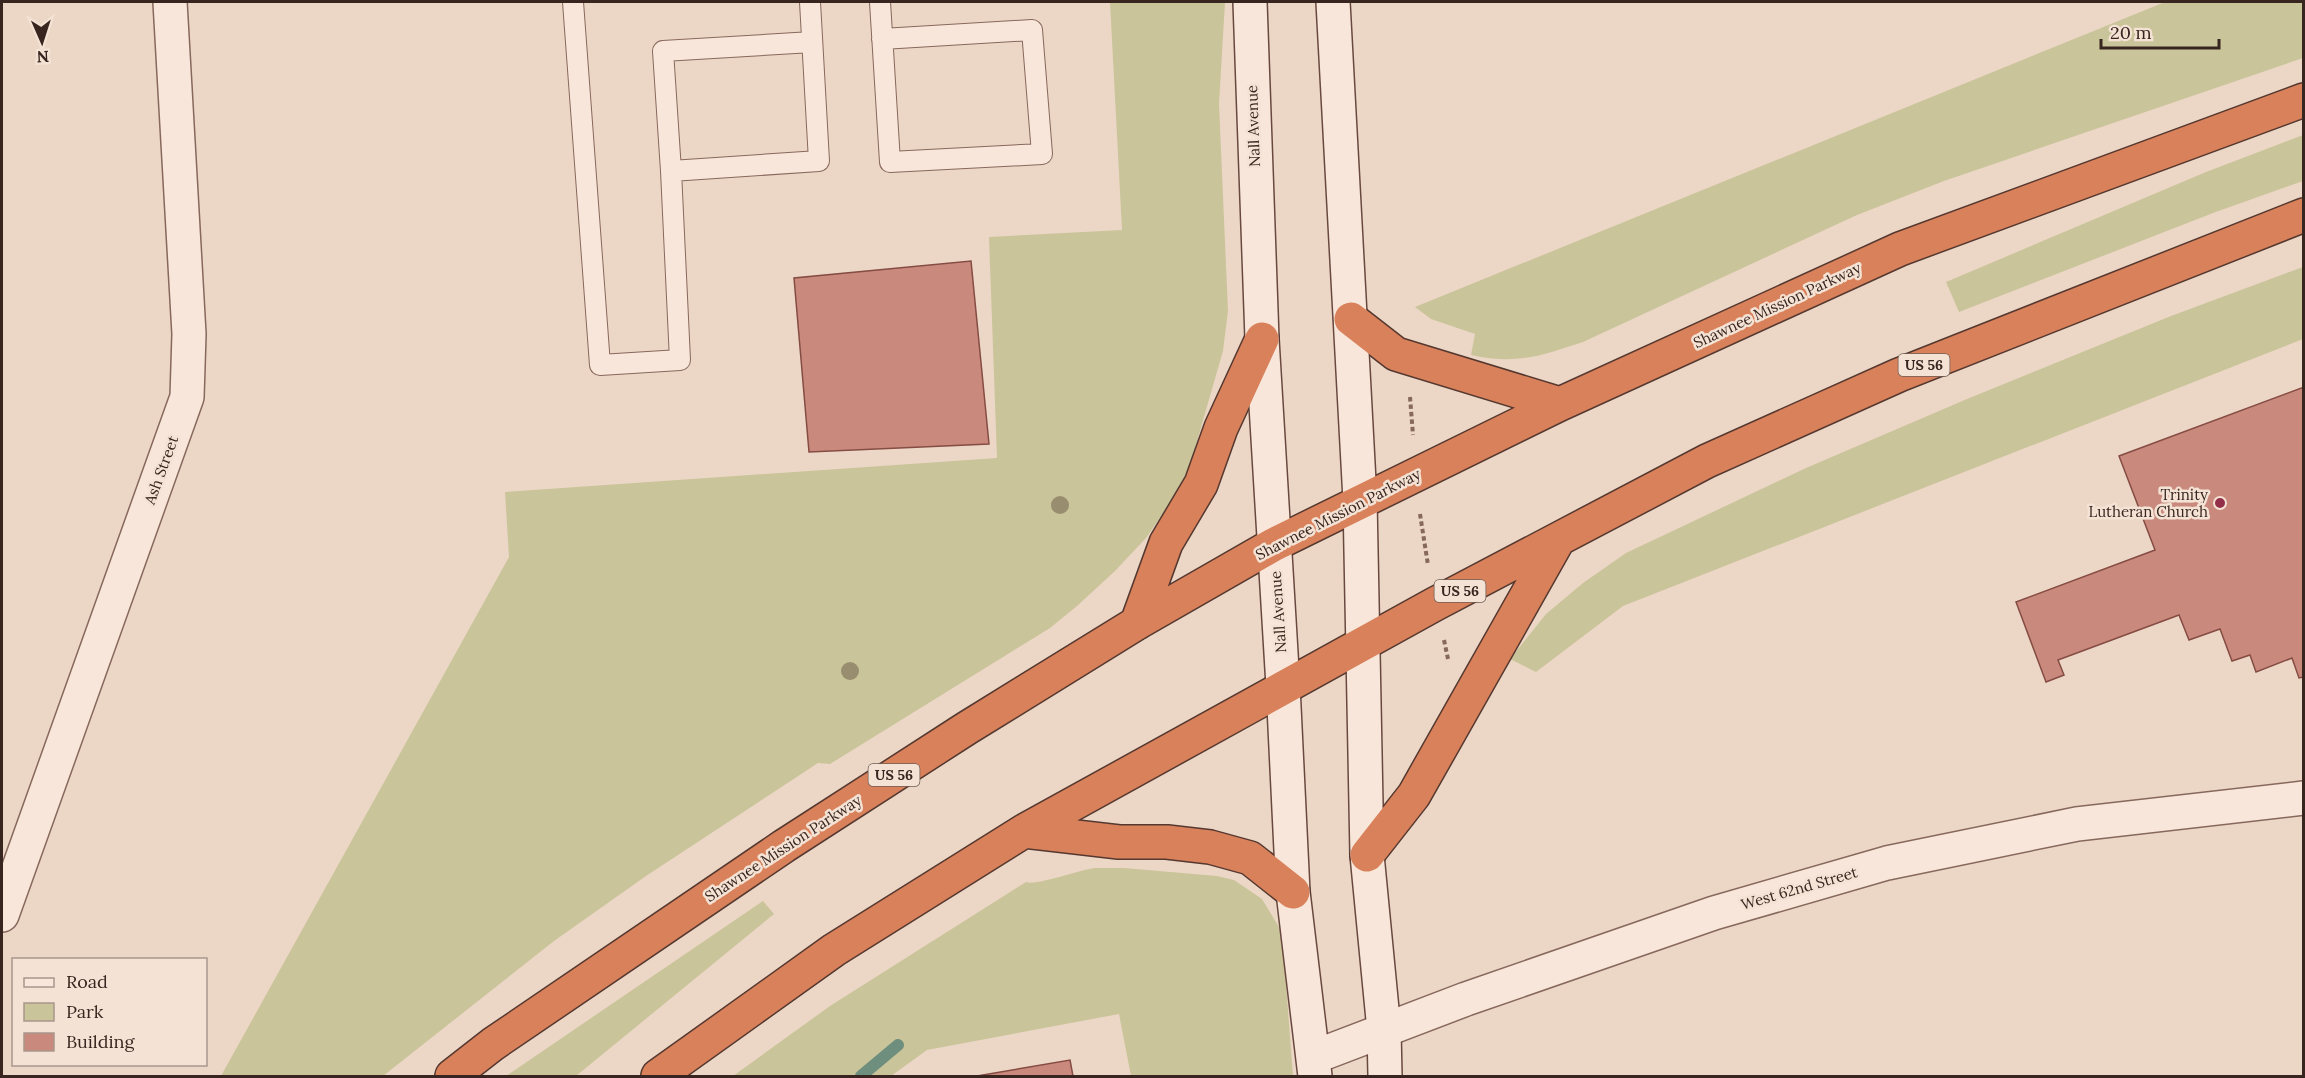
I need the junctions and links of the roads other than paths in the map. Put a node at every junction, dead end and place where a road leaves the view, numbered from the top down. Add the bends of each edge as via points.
1 (170, 2) edge
2 (573, 2) edge
3 (810, 2) edge
4 (880, 2) edge
5 (1250, 2) edge
6 (1333, 2) edge
7 (882, 39) junction
8 (812, 42) junction
9 (2304, 100) edge
10 (671, 171) junction
11 (2304, 215) edge
12 (1351, 319) junction
13 (1262, 339) junction
14 (1560, 404) junction
15 (1360, 500) junction
16 (1557, 542) junction
17 (1273, 545) junction
18 (1137, 622) junction
19 (1363, 643) junction
20 (1283, 686) junction
21 (2304, 798) edge
22 (1024, 831) junction
23 (1367, 855) junction
24 (1293, 892) junction
25 (2, 915) edge
26 (1384, 1030) junction
27 (1315, 1067) edge
28 (452, 1077) edge
29 (658, 1077) edge
30 (1385, 1077) edge

1 - 25 main road, Ash Street via 189,334 187,397
2 - 10 lane via 600,365 680,360
3 - 8 lane
4 - 7 lane
5 - 13 main road, Nall Avenue
6 - 12 main road
7 - 7 lane via 890,162 1042,154 1032,30
8 - 10 lane via 819,161
8 - 10 lane via 663,51
9 - 14 highway, Shawnee Mission Parkway / US 56 via 1900,249
11 - 16 highway, US 56 via 1899,375 1707,461
12 - 14 highway via 1396,354
12 - 15 main road
13 - 17 main road, Nall Avenue
13 - 18 highway via 1221,428 1201,484 1166,543
14 - 15 highway, Shawnee Mission Parkway / US 56
15 - 17 highway, Shawnee Mission Parkway / US 56
15 - 19 main road
16 - 19 highway, US 56
16 - 23 highway via 1414,795
17 - 18 highway, Shawnee Mission Parkway / US 56
17 - 20 main road, Nall Avenue
18 - 28 highway, Shawnee Mission Parkway / US 56 via 774,852
19 - 20 highway, US 56
19 - 23 main road
20 - 22 highway, US 56
20 - 24 main road, Nall Avenue
21 - 26 main road, West 62nd Street via 2077,824 1887,863 1714,913
22 - 24 highway via 1210,847 1250,858
22 - 29 highway, US 56 via 834,950
23 - 26 main road
24 - 27 main road, Nall Avenue
26 - 27 main road, West 62nd Street
26 - 30 main road

